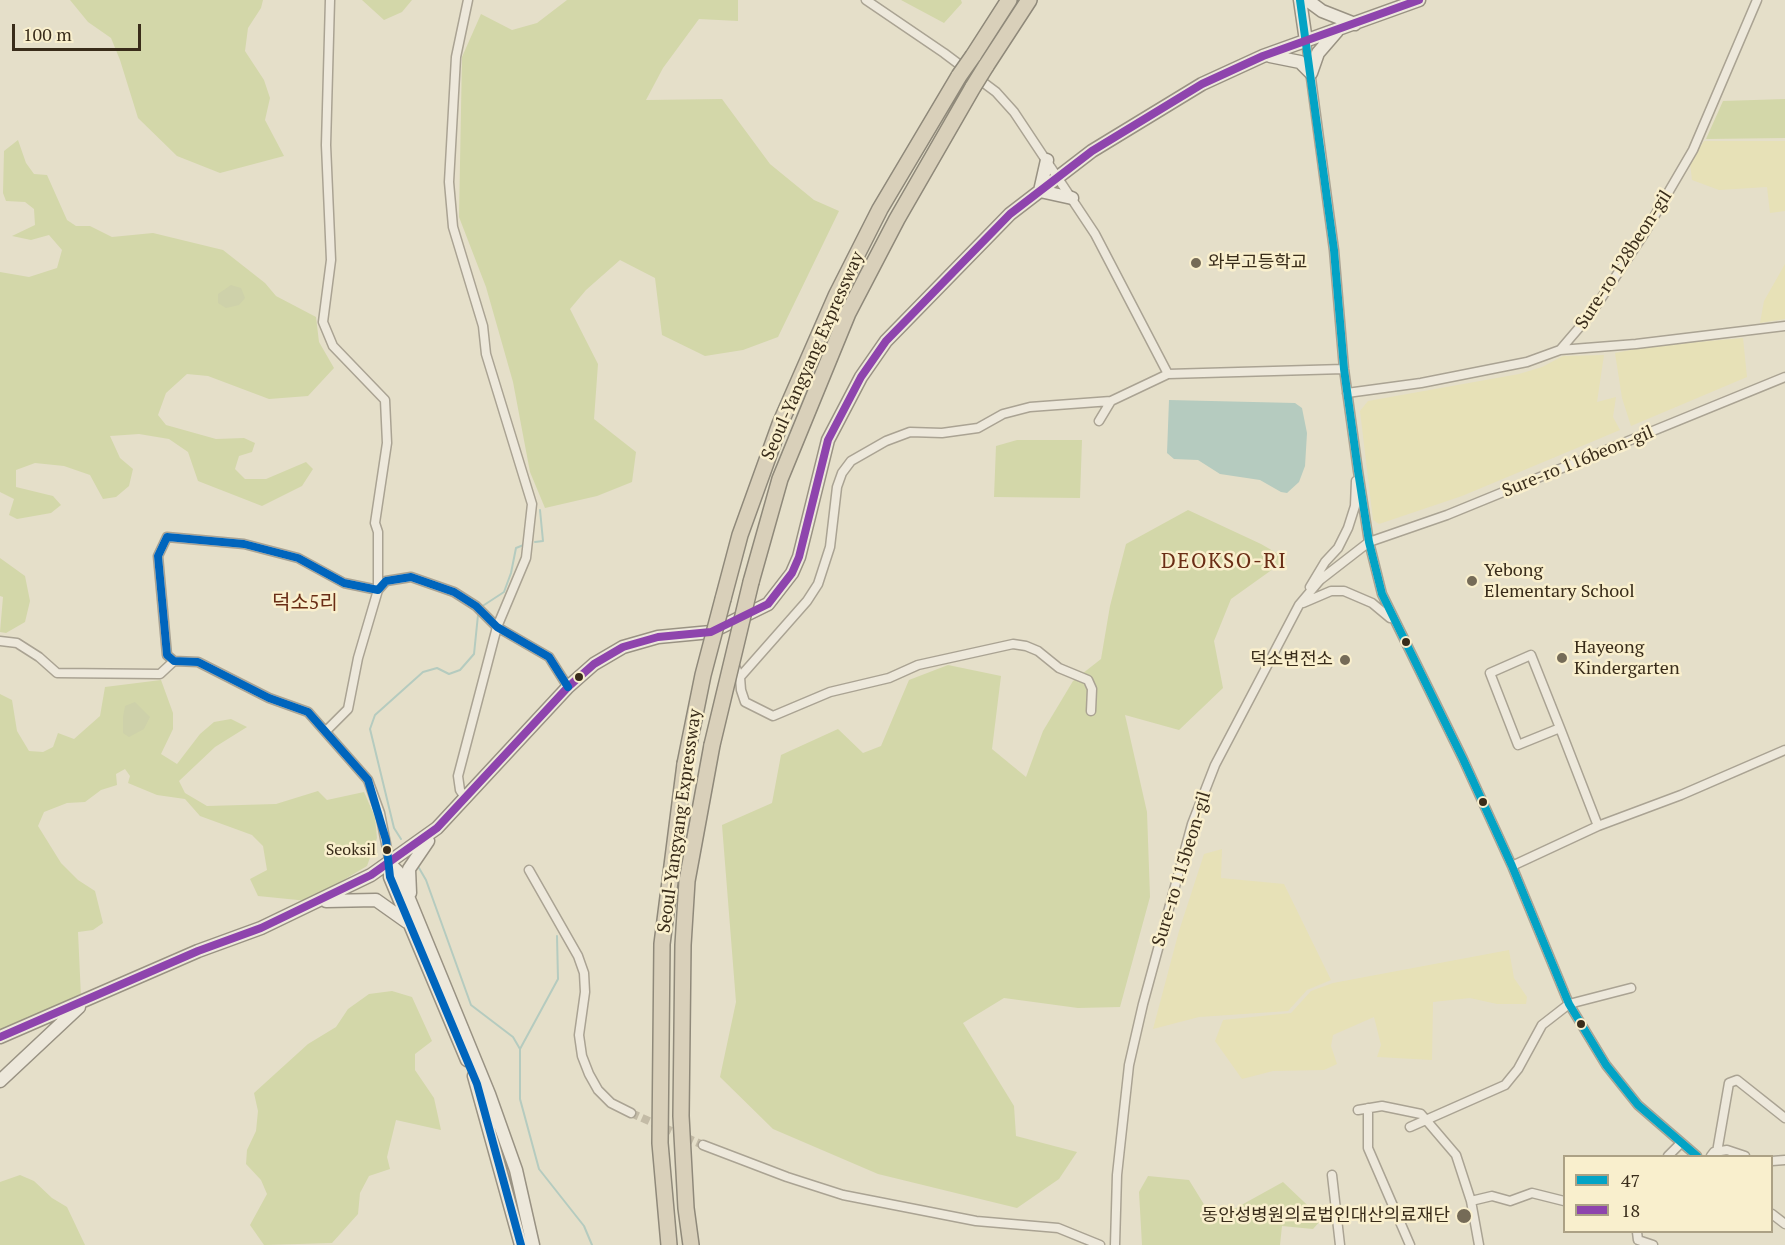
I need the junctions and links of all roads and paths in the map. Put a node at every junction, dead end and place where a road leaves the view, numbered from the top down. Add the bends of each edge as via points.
1 (330, 0) edge
2 (468, 0) edge
3 (866, 0) edge
4 (1009, 0) edge
5 (1029, 0) edge
6 (1300, 0) edge
7 (1307, 0) edge
8 (1419, 0) edge
9 (1756, 0) edge
10 (1355, 24) junction
11 (1337, 30) junction
12 (1306, 41) junction
13 (1263, 56) junction
14 (1311, 73) junction
15 (1047, 160) junction
16 (1058, 176) junction
17 (1040, 191) junction
18 (1072, 198) junction
19 (1785, 326) edge
20 (1560, 350) junction
21 (1344, 369) junction
22 (1168, 374) junction
23 (1785, 377) edge
24 (1347, 393) junction
25 (1111, 401) junction
26 (1099, 421) dead end
27 (1358, 471) junction
28 (1369, 542) junction
29 (378, 590) junction
30 (1300, 603) junction
31 (1393, 621) junction
32 (729, 625) junction
33 (497, 627) junction
34 (0, 641) edge
35 (174, 661) junction
36 (740, 677) junction
37 (568, 687) junction
38 (1090, 711) dead end
39 (1560, 728) junction
40 (326, 731) junction
41 (1785, 750) edge
42 (465, 799) junction
43 (1598, 826) junction
44 (437, 828) junction
45 (390, 864) junction
46 (1512, 866) junction
47 (529, 870) dead end
48 (410, 900) junction
49 (322, 901) junction
50 (408, 923) junction
51 (1631, 988) dead end
52 (84, 1002) junction
53 (1569, 1004) junction
54 (43, 1018) junction
55 (56, 1030) junction
56 (0, 1036) edge
57 (0, 1080) edge
58 (1368, 1108) junction
59 (1358, 1110) dead end
60 (632, 1113) tunnel mouth
61 (1785, 1118) edge
62 (1426, 1120) junction
63 (1410, 1127) dead end
64 (1681, 1143) junction
65 (703, 1145) tunnel mouth
66 (1714, 1154) edge
67 (1669, 1155) edge
68 (1696, 1155) edge
69 (1742, 1155) edge
70 (1332, 1175) dead end
71 (1471, 1201) junction
72 (1563, 1201) edge
73 (1773, 1215) edge
74 (1785, 1224) edge
75 (1637, 1233) edge
76 (530, 1245) edge
77 (669, 1245) edge
78 (691, 1245) edge
79 (1100, 1245) edge
80 (1115, 1245) edge
81 (1340, 1245) edge
82 (1410, 1245) edge
83 (1479, 1245) edge
84 (1653, 1245) edge

1 - 29 street via 326,145 332,260 323,322 333,346 385,400 387,443 375,523
2 - 33 street via 456,57 449,182 453,227 483,326 486,354 532,504 526,558
3 - 15 street via 996,92
4 - 77 highway, Seoul-Yangyang Expressway, bridge via 880,209 836,296 780,424 740,535 703,675 685,764 662,944 660,1143
5 - 78 highway, Seoul-Yangyang Expressway, bridge via 973,87 897,219 844,323 780,479 751,582 712,745 687,881 681,1116
6 - 12 main road
7 - 10 main road via 1322,11
8 - 10 main road
9 - 20 street, Sure-ro 128beon-gil via 1693,150 1644,234 1590,315
10 - 11 main road
11 - 12 main road
11 - 14 main road via 1318,53
12 - 13 main road
12 - 14 street
13 - 14 main road via 1294,59
13 - 16 main road via 1202,84 1139,120
14 - 21 street via 1334,250
15 - 16 street
15 - 17 main road
16 - 17 main road
16 - 18 street
17 - 18 main road
17 - 32 main road via 1010,214 875,356 828,440 792,573 768,604
18 - 22 street
19 - 20 street
20 - 24 street, Sure-ro 128beon-gil via 1527,362
21 - 22 street
21 - 24 street
22 - 25 street
23 - 28 street, Sure-ro 116beon-gil via 1447,515
24 - 27 street
25 - 26 street
25 - 36 street via 1030,406 978,428 910,432 851,461 837,487 830,547 818,584
27 - 28 street
27 - 30 street via 1355,506 1348,528
28 - 30 street, Sure-ro 115beon-gil via 1320,580
28 - 31 street
29 - 33 street via 386,581 411,577 454,592 476,606
29 - 35 street via 344,583 298,558 244,544 167,537 158,556 167,656
29 - 40 street via 357,658 348,709
30 - 31 street via 1331,591 1344,591 1372,603
30 - 80 street, Sure-ro 115beon-gil via 1215,765 1192,824 1129,1065 1118,1153
31 - 46 street
32 - 36 street via 733,632 730,656
32 - 37 main road via 711,632 658,637 623,647 594,664
33 - 37 street via 549,657
33 - 42 street via 458,776
34 - 35 street via 17,643 57,674 160,674
35 - 40 street via 198,662 269,698 308,712
36 - 38 street via 745,702 773,716 830,692 889,678 918,665 1020,645 1088,680 1092,689
37 - 42 main road
39 - 39 street via 1531,655 1490,673 1518,746
39 - 43 street
40 - 45 street via 368,780 380,813
41 - 43 street
42 - 44 main road
43 - 46 street
44 - 45 main road
44 - 48 main road via 409,869
45 - 48 main road
45 - 49 main road
45 - 50 main road via 390,877
46 - 53 street
47 - 60 street via 584,973 579,1035 589,1074 611,1103
48 - 76 main road via 516,1170
49 - 50 main road via 375,900
49 - 52 main road
50 - 76 main road via 477,1084
51 - 53 street
52 - 54 main road
52 - 55 main road
53 - 62 street via 1542,1025 1518,1070 1504,1084
53 - 64 street via 1606,1065 1638,1105
54 - 55 main road
54 - 56 main road
55 - 57 main road
58 - 59 street
58 - 62 street via 1382,1106 1421,1114
58 - 82 street via 1368,1148
61 - 66 street via 1737,1080 1729,1083
62 - 63 street
62 - 71 street via 1456,1155
64 - 67 street
64 - 68 street
65 - 79 street via 843,1195 976,1221 1058,1228
66 - 69 street via 1727,1150
70 - 81 street
71 - 72 street via 1492,1196 1510,1201 1532,1193
71 - 83 street
73 - 74 street
75 - 84 street via 1638,1240

